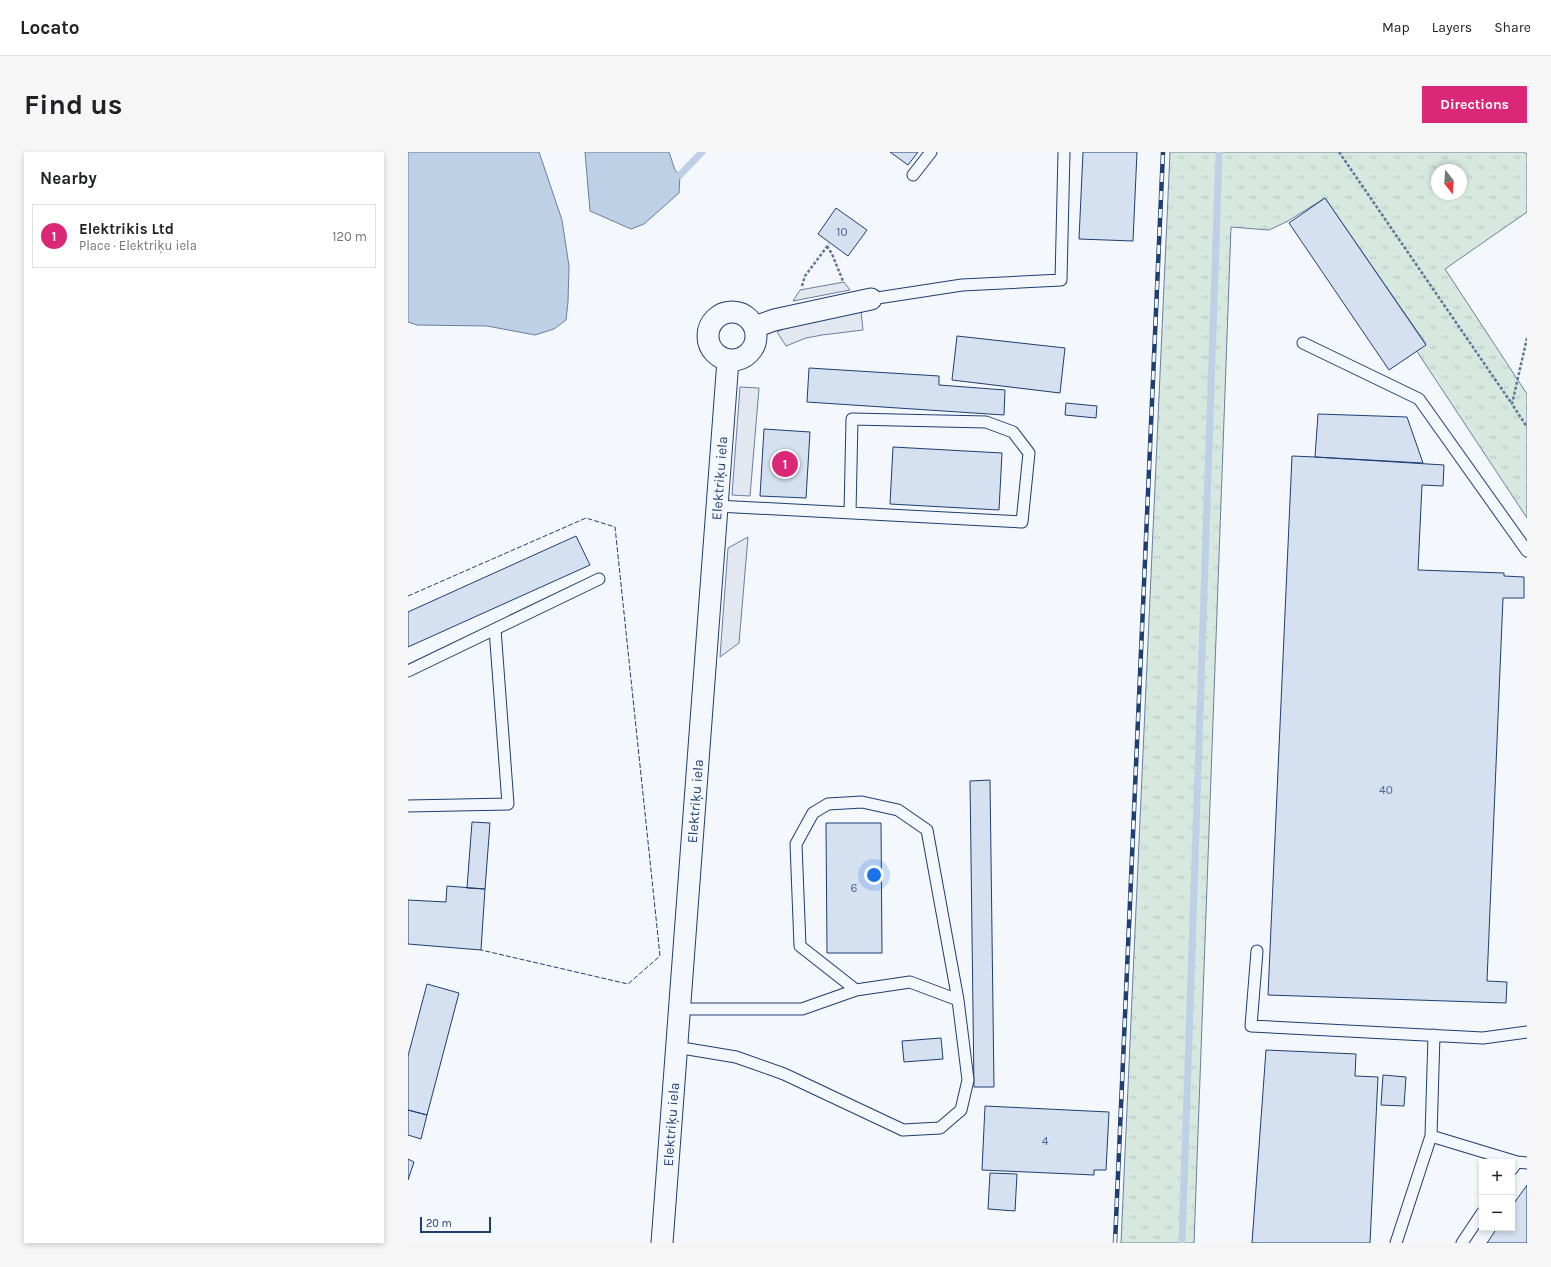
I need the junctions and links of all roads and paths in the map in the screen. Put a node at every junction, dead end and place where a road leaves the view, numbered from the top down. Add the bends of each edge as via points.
1 (931, 152) edge
2 (1064, 152) edge
3 (1339, 152) edge
4 (913, 175) dead end
5 (843, 280) dead end
6 (802, 286) dead end
7 (871, 299) joint
8 (755, 326) junction
9 (1527, 338) edge
10 (1304, 343) dead end
11 (728, 360) junction
12 (1512, 404) junction
13 (1527, 427) edge
14 (717, 506) junction
15 (850, 513) junction
16 (1527, 550) edge
17 (599, 578) dead end
18 (495, 629) junction
19 (408, 671) edge
20 (408, 806) edge
21 (1257, 951) dead end
22 (856, 990) junction
23 (958, 1000) junction
24 (679, 1009) junction
25 (1527, 1032) edge
26 (1434, 1035) junction
27 (676, 1047) junction
28 (1431, 1136) junction
29 (1519, 1165) edge
30 (1479, 1218) edge
31 (662, 1243) edge
32 (1396, 1243) edge
33 (1462, 1243) edge

1 - 4 lane
2 - 7 lane via 1061,280 962,285
3 - 12 path
5 - 6 path via 828,245 805,276
7 - 8 street
8 - 11 street via 756,344 751,352 740,359
8 - 11 street via 744,314 736,312 719,315 713,321 709,328 709,345 713,352
9 - 12 path
10 - 16 lane via 1419,399
11 - 14 street, Elektriķu iela
12 - 13 path
14 - 15 lane
14 - 24 street, Elektriķu iela
15 - 15 lane via 1022,522 1029,453 1013,432 986,422 852,419
17 - 18 lane
18 - 19 lane
18 - 20 lane via 508,804
21 - 26 lane via 1251,1026
22 - 23 lane via 910,982
22 - 23 lane via 800,946 796,844 813,813 828,804 862,802 898,810 927,830
22 - 24 lane via 802,1009
23 - 27 lane via 968,1080 961,1110 940,1128 903,1130 784,1074 736,1057
24 - 27 street, Elektriķu iela
25 - 26 lane via 1483,1038
26 - 28 lane
27 - 31 street, Elektriķu iela
28 - 29 lane
28 - 32 lane
30 - 33 lane

